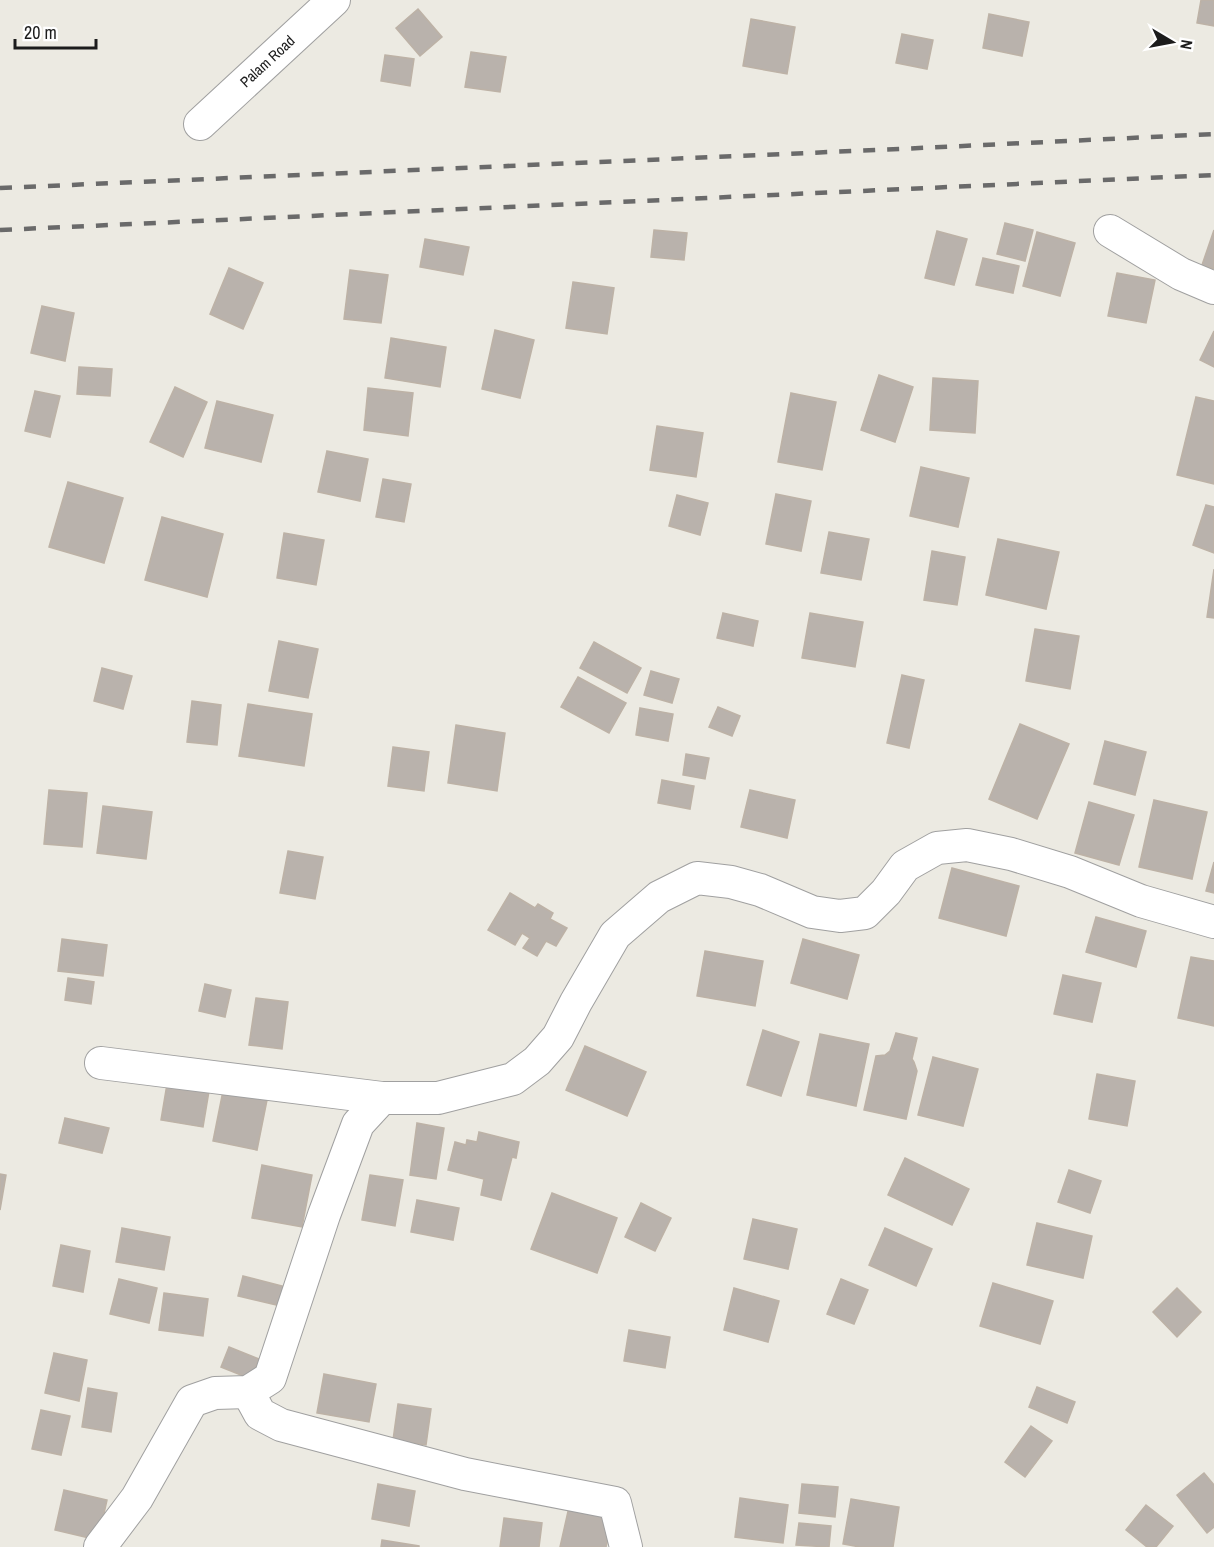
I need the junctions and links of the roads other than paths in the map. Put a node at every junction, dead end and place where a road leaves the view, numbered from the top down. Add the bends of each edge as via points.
1 (334, 0) edge
2 (200, 124) dead end
3 (1110, 231) dead end
4 (1214, 288) edge
5 (1214, 922) edge
6 (101, 1063) dead end
7 (382, 1098) junction
8 (248, 1392) junction
9 (100, 1547) edge
10 (626, 1547) edge

1 - 2 street, Palam Road
3 - 4 street via 1181,274
5 - 7 street via 1141,901 1070,872 967,845 937,848 905,866 865,913 857,914 812,912 760,890 696,878 659,897 615,935 558,1037 537,1061 513,1079 438,1098
6 - 7 street
7 - 8 street via 358,1124 270,1378
8 - 9 street via 215,1393 192,1401 136,1498
8 - 10 street via 260,1414 281,1425 465,1474 615,1503

